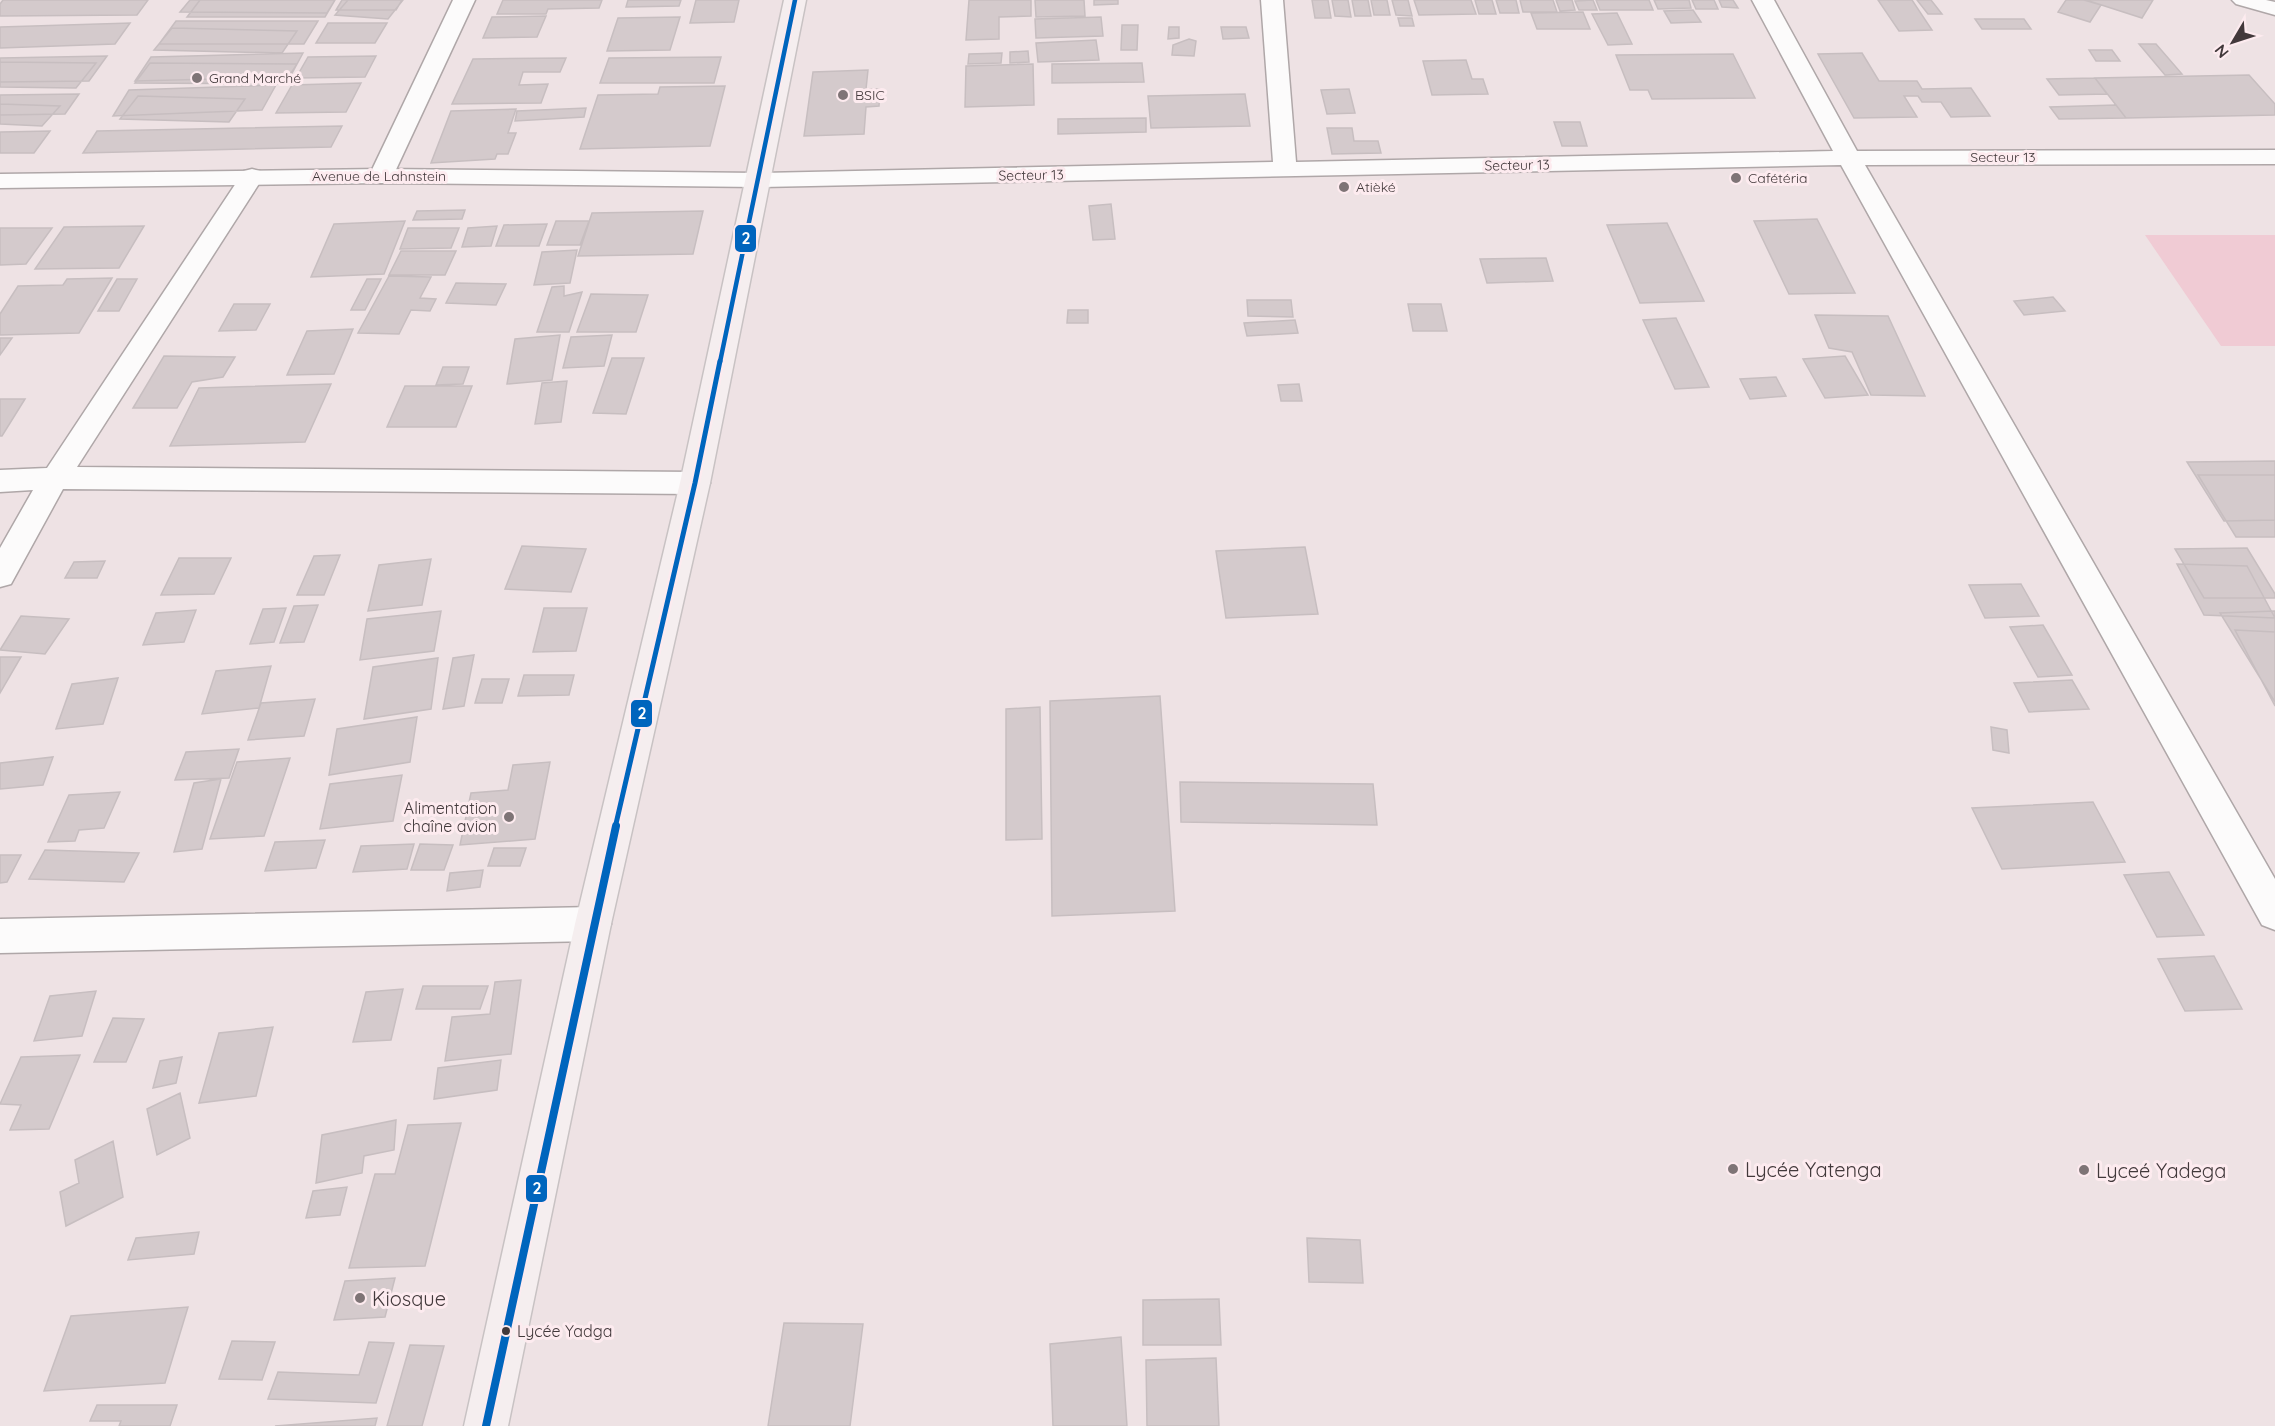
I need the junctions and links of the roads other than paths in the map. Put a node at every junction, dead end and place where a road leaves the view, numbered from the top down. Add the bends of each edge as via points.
1 (464, 0) edge
2 (795, 0) edge
3 (1272, 0) edge
4 (1763, 0) edge
5 (2243, 0) edge
6 (2275, 9) edge
7 (2275, 157) edge
8 (1849, 158) junction
9 (1285, 169) junction
10 (252, 176) junction
11 (381, 176) junction
12 (758, 180) junction
13 (0, 181) edge
14 (55, 478) junction
15 (0, 480) edge
16 (695, 483) junction
17 (0, 575) edge
18 (2275, 912) edge
19 (593, 924) junction
20 (0, 936) edge
21 (486, 1426) edge

1 - 11 street
2 - 12 main road
3 - 9 street
4 - 8 street
5 - 6 street
7 - 8 street, Secteur 13
8 - 9 street, Secteur 13
8 - 18 street
9 - 12 street, Secteur 13
10 - 11 street, Avenue de Lahnstein
10 - 13 street, Avenue de Lahnstein
10 - 14 street
11 - 12 street, Avenue de Lahnstein
12 - 16 main road
14 - 15 street
14 - 16 street
14 - 17 street
16 - 19 main road
19 - 20 street
19 - 21 main road

